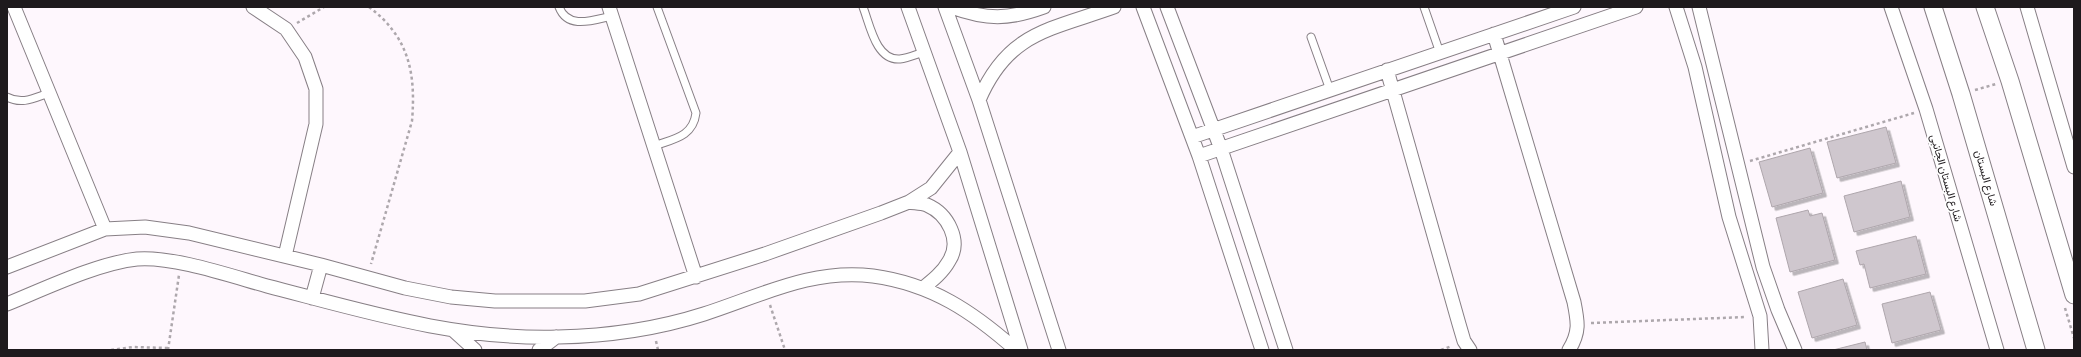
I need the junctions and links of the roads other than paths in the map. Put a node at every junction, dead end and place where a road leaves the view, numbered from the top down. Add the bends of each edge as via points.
1 (14, 7) edge
2 (253, 7) edge
3 (559, 7) edge
4 (657, 7) edge
5 (863, 7) edge
6 (908, 7) edge
7 (945, 7) edge
8 (951, 7) edge
9 (1044, 7) edge
10 (1114, 7) edge
11 (1143, 7) edge
12 (1167, 7) edge
13 (1424, 7) edge
14 (1574, 7) edge
15 (1636, 7) edge
16 (1676, 7) edge
17 (1698, 7) edge
18 (1891, 7) edge
19 (1933, 7) edge
20 (1985, 7) edge
21 (2027, 7) edge
22 (610, 11) edge
23 (1494, 34) junction
24 (1311, 37) dead end
25 (924, 52) junction
26 (1440, 53) junction
27 (1500, 54) junction
28 (1387, 70) junction
29 (1330, 90) junction
30 (1392, 90) junction
31 (49, 93) junction
32 (7, 97) edge
33 (979, 100) junction
34 (1214, 130) junction
35 (1192, 137) junction
36 (654, 146) junction
37 (1221, 149) junction
38 (960, 152) junction
39 (1199, 156) junction
40 (2074, 165) edge
41 (909, 202) junction
42 (105, 229) junction
43 (285, 256) junction
44 (321, 264) junction
45 (7, 266) edge
46 (696, 277) junction
47 (923, 288) junction
48 (2074, 295) edge
49 (312, 298) junction
50 (7, 304) edge
51 (454, 330) junction
52 (556, 337) junction
53 (475, 350) edge
54 (539, 350) edge
55 (1016, 350) edge
56 (1021, 350) edge
57 (1059, 350) edge
58 (1262, 350) edge
59 (1286, 350) edge
60 (1470, 350) edge
61 (1568, 350) edge
62 (1762, 350) edge
63 (1795, 350) edge
64 (1997, 350) edge
65 (2036, 350) edge

1 - 31 street
2 - 43 street via 286,29 305,57 316,89 316,124
3 - 22 lane via 562,15 575,22
4 - 36 lane via 696,113 695,122 685,136
5 - 25 lane via 878,47 884,54 901,59
6 - 25 street
7 - 33 street
8 - 9 street via 982,16 1001,17 1022,15
10 - 33 street via 1030,37 998,64
11 - 35 street
12 - 34 street
13 - 26 lane
14 - 23 street
15 - 27 street
16 - 62 street via 1696,74 1729,216 1760,316
17 - 63 street via 1763,267
18 - 64 street, شارع البستان الجانبى via 1926,109
19 - 65 street, شارع البستان
20 - 48 street via 2010,81
21 - 40 street
22 - 36 street
23 - 26 street
23 - 27 street
24 - 29 lane
25 - 38 street
26 - 28 street
27 - 30 street
27 - 61 street via 1574,302 1578,324 1574,341
28 - 29 street
28 - 30 street
29 - 34 street
30 - 37 street
30 - 60 street via 1464,341
31 - 32 lane via 23,102
31 - 42 street
33 - 57 street
34 - 35 street
34 - 37 street
35 - 39 street
36 - 46 street
37 - 39 street
37 - 59 street
38 - 41 street via 931,188
38 - 56 street
39 - 58 street
41 - 46 street via 831,232
41 - 47 street via 926,205 942,214 951,228 954,243 950,260 940,274
42 - 43 street via 145,227 189,233
42 - 45 street
43 - 44 street
44 - 46 street via 368,278 451,297 543,302 584,301 639,294
44 - 49 street
47 - 52 street via 902,281 841,274 799,280 703,314 652,327 598,335
47 - 55 street via 960,305
49 - 50 street via 180,263 138,259 107,266
49 - 51 street via 415,324
51 - 52 street
51 - 53 street
52 - 54 street

